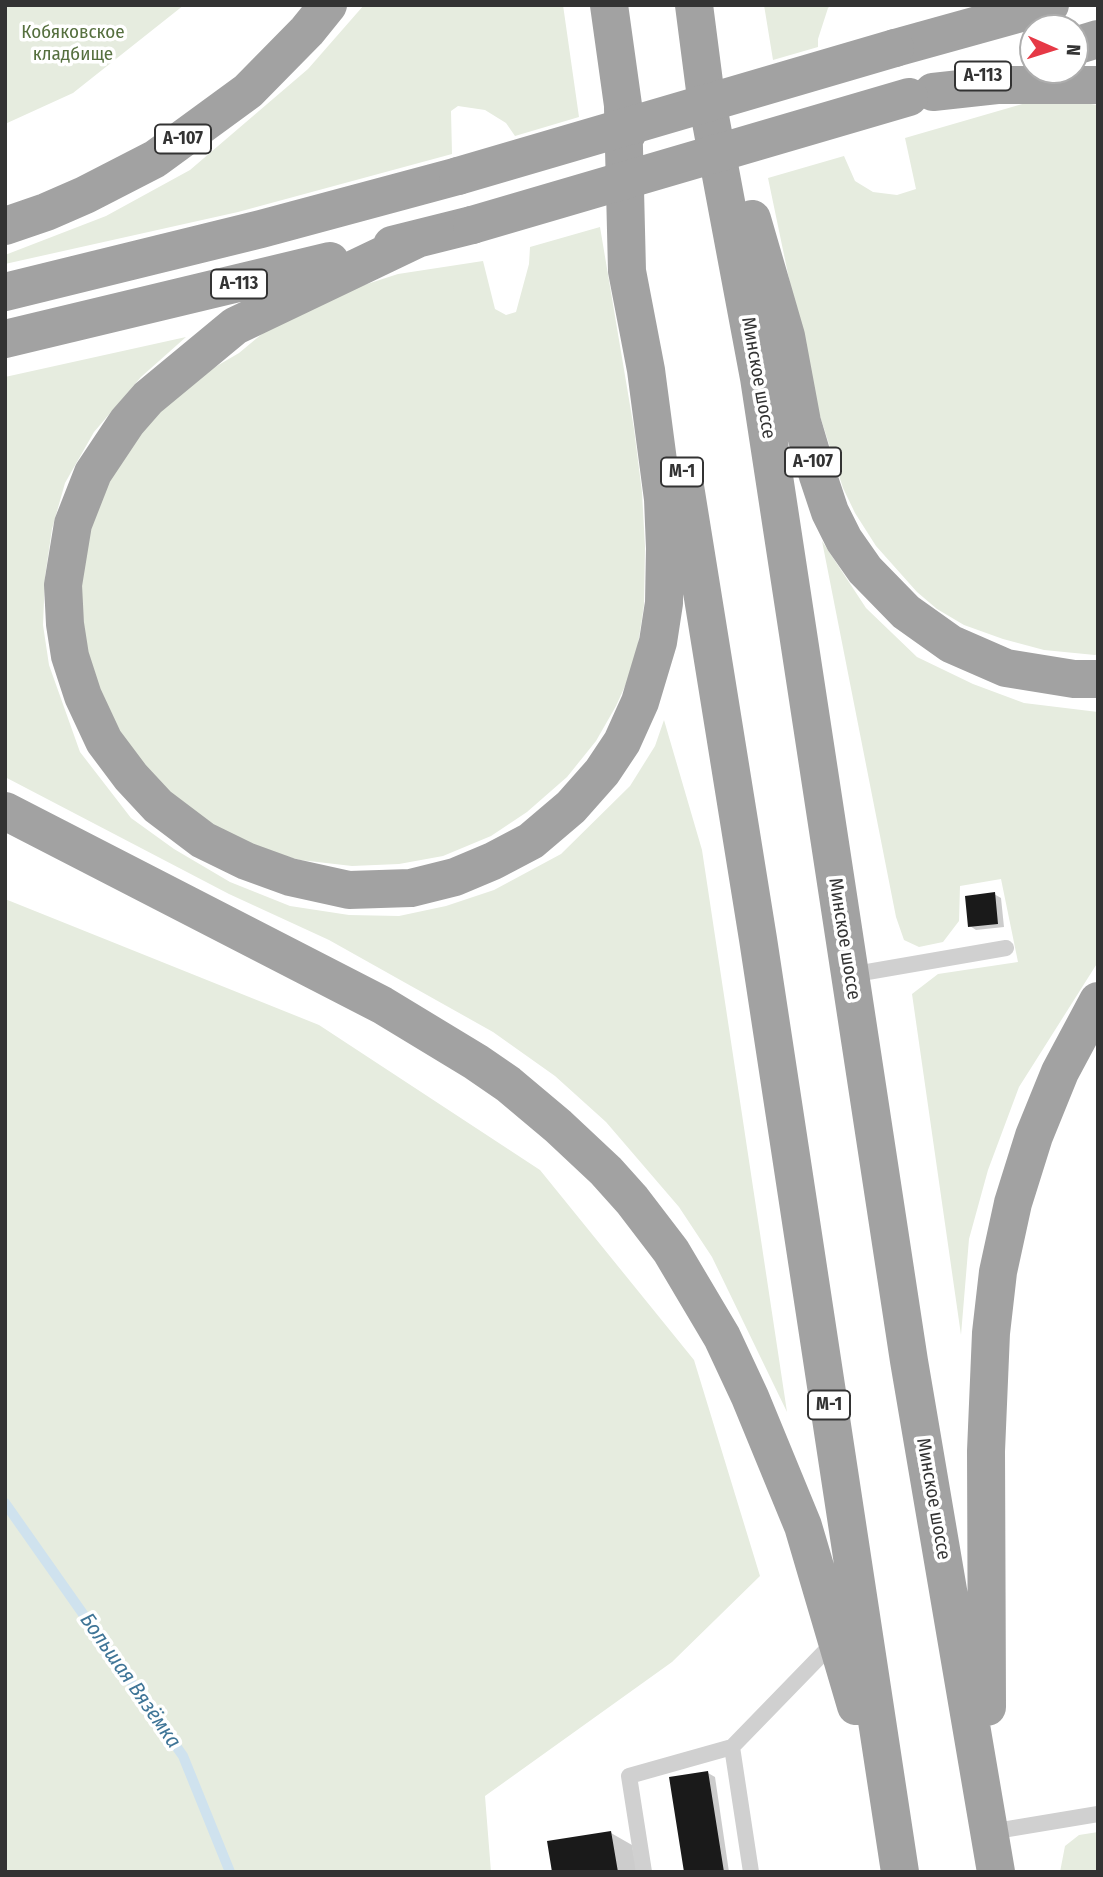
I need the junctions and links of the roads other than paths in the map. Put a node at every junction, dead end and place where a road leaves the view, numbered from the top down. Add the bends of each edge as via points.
1 (328, 5) edge
2 (609, 5) edge
3 (694, 5) edge
4 (1050, 5) edge
5 (1019, 64) edge
6 (1098, 85) edge
7 (705, 90) junction
8 (921, 94) junction
9 (623, 108) junction
10 (5, 226) edge
11 (417, 239) junction
12 (5, 292) edge
13 (5, 339) edge
14 (1098, 679) edge
15 (5, 811) edge
16 (1006, 948) dead end
17 (850, 975) junction
18 (1098, 1001) edge
19 (835, 1641) junction
20 (732, 1748) junction
21 (1098, 1814) edge
22 (891, 1817) junction
23 (988, 1822) junction
24 (644, 1872) edge
25 (751, 1872) edge
26 (900, 1872) edge
27 (996, 1872) edge

1 - 10 highway, А-107 via 248,92 155,159 75,199
2 - 9 highway, М-1
3 - 7 highway, Минское шоссе
4 - 12 highway, А-113, bridge via 458,176
5 - 8 highway, А-113
6 - 8 highway via 997,85
7 - 14 highway, А-107 via 747,201 786,335 809,447 830,513 844,540 865,570 906,612 951,644 1006,668
7 - 17 highway, Минское шоссе via 759,378
8 - 11 highway, А-113, bridge
9 - 11 highway via 627,271 646,370 665,523 661,622 640,702 602,772 531,841 455,877 411,888 349,890 246,861 204,840 158,806 104,741 83,696 70,656 63,585 73,524 93,473 148,398 235,326
9 - 22 highway, М-1 via 758,939
11 - 13 highway, А-113
15 - 19 highway via 382,1005 508,1084 607,1171 671,1251 722,1337 803,1526
16 - 17 lane
17 - 23 highway, Минское шоссе via 909,1361
18 - 23 highway via 1060,1072 1034,1136 998,1272 990,1333 986,1451
19 - 20 lane
19 - 22 highway
20 - 24 lane via 629,1776
20 - 25 lane
21 - 23 lane
22 - 26 highway, М-1
23 - 27 highway, Минское шоссе

